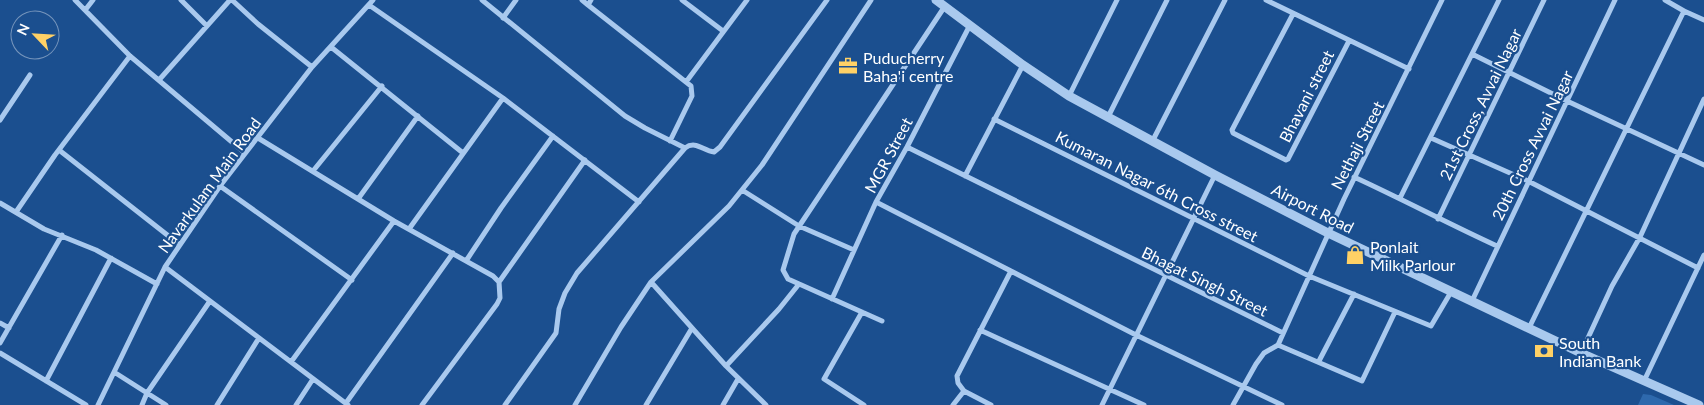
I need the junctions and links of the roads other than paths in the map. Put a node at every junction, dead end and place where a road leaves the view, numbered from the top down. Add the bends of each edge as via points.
1 (75, 0) edge
2 (93, 0) edge
3 (181, 0) edge
4 (231, 0) edge
5 (482, 0) edge
6 (516, 0) edge
7 (582, 0) edge
8 (682, 0) edge
9 (747, 0) edge
10 (827, 0) edge
11 (870, 0) edge
12 (936, 0) edge
13 (1117, 0) edge
14 (1167, 0) edge
15 (1225, 0) edge
16 (1266, 0) edge
17 (1442, 0) edge
18 (1499, 0) edge
19 (1544, 0) edge
20 (1614, 0) edge
21 (1665, 0) edge
22 (371, 2) edge
23 (590, 2) edge
24 (945, 6) junction
25 (86, 10) junction
26 (1684, 10) junction
27 (1293, 14) junction
28 (503, 18) junction
29 (1704, 20) edge
30 (970, 24) junction
31 (207, 26) junction
32 (723, 31) junction
33 (1349, 41) junction
34 (331, 46) junction
35 (1472, 54) junction
36 (130, 56) junction
37 (1023, 65) junction
38 (312, 67) junction
39 (1409, 69) junction
40 (1509, 72) junction
41 (30, 75) dead end
42 (159, 80) junction
43 (686, 82) junction
44 (382, 86) junction
45 (1069, 96) junction
46 (503, 98) junction
47 (1704, 99) edge
48 (1567, 101) junction
49 (418, 116) junction
50 (1108, 117) junction
51 (994, 119) junction
52 (0, 120) edge
53 (1625, 128) junction
54 (553, 136) junction
55 (258, 138) junction
56 (1431, 138) junction
57 (1153, 140) junction
58 (670, 141) junction
59 (907, 147) junction
60 (684, 148) junction
61 (59, 150) junction
62 (245, 153) junction
63 (463, 153) junction
64 (1680, 154) junction
65 (1469, 155) junction
66 (585, 160) junction
67 (1704, 165) edge
68 (312, 171) junction
69 (1215, 175) junction
70 (965, 176) junction
71 (1354, 178) junction
72 (1528, 181) junction
73 (220, 186) junction
74 (742, 190) junction
75 (1400, 198) junction
76 (358, 199) junction
77 (639, 202) junction
78 (876, 202) junction
79 (0, 203) edge
80 (1587, 211) junction
81 (16, 212) junction
82 (1194, 219) junction
83 (1438, 219) junction
84 (394, 222) junction
85 (799, 226) junction
86 (409, 230) junction
87 (1328, 233) junction
88 (62, 235) junction
89 (1640, 237) junction
90 (180, 245) junction
91 (1497, 246) junction
92 (854, 250) junction
93 (453, 253) junction
94 (1704, 254) edge
95 (111, 258) junction
96 (466, 261) junction
97 (165, 267) junction
98 (1698, 268) junction
99 (1011, 271) junction
100 (1165, 276) junction
101 (1309, 276) junction
102 (352, 280) junction
103 (499, 282) junction
104 (651, 282) junction
105 (157, 284) junction
106 (799, 284) junction
107 (1451, 292) junction
108 (1354, 294) junction
109 (832, 298) junction
110 (210, 301) junction
111 (1472, 301) junction
112 (862, 312) junction
113 (1395, 312) junction
114 (882, 321) dead end
115 (0, 323) edge
116 (9, 328) junction
117 (692, 328) junction
118 (1529, 328) junction
119 (980, 330) junction
120 (1283, 333) junction
121 (1136, 335) junction
122 (259, 338) junction
123 (0, 343) edge
124 (1278, 345) junction
125 (0, 353) edge
126 (1581, 353) junction
127 (1319, 361) junction
128 (291, 362) junction
129 (726, 366) junction
130 (114, 372) junction
131 (313, 379) junction
132 (738, 379) junction
133 (46, 381) junction
134 (1644, 382) junction
135 (1243, 386) junction
136 (1110, 389) junction
137 (964, 391) junction
138 (147, 393) junction
139 (347, 404) edge
140 (86, 405) edge
141 (98, 405) edge
142 (142, 405) edge
143 (166, 405) edge
144 (217, 405) edge
145 (296, 405) edge
146 (422, 405) edge
147 (505, 405) edge
148 (575, 405) edge
149 (646, 405) edge
150 (723, 405) edge
151 (766, 405) edge
152 (864, 405) edge
153 (953, 405) edge
154 (991, 405) edge
155 (1102, 405) edge
156 (1144, 405) edge
157 (1233, 405) edge
158 (1282, 405) edge
159 (1699, 405) edge

1 - 25 street
2 - 25 street
3 - 31 street
4 - 31 street
4 - 38 street
5 - 28 street
6 - 28 street
7 - 23 street
8 - 32 street
9 - 32 street
10 - 60 street via 720,147 714,152 690,144
11 - 74 street via 767,158
12 - 24 street, Airport Road
13 - 45 street
14 - 50 street
15 - 57 street
16 - 27 street
17 - 39 street, Nethaji Street
18 - 35 street
19 - 40 street, 21st Cross, Avvai Nagar
20 - 48 street, 20th Cross Avvai Nagar
21 - 26 street
22 - 34 street, Navarkulam Main Road
22 - 46 street
23 - 43 street
24 - 30 street, Airport Road
24 - 85 street
25 - 36 street
26 - 29 street
26 - 53 street
27 - 33 street
27 - 33 street, Bhavani street via 1232,130 1286,160
28 - 58 street via 624,116
30 - 37 street, Airport Road
30 - 59 street, MGR Street
31 - 42 street
32 - 43 street
33 - 39 street
34 - 38 street, Navarkulam Main Road
34 - 44 street
35 - 40 street
35 - 56 street
36 - 42 street
36 - 61 street
37 - 45 street, Airport Road
37 - 51 street
38 - 55 street, Navarkulam Main Road
39 - 71 street, Nethaji Street
40 - 48 street
40 - 65 street, 21st Cross, Avvai Nagar
41 - 52 street
42 - 62 street
43 - 58 street via 691,86 692,96
44 - 49 street
44 - 68 street
45 - 50 street, Airport Road
46 - 54 street
46 - 63 street
47 - 64 street
48 - 53 street
48 - 72 street, 20th Cross Avvai Nagar
49 - 63 street
49 - 76 street
50 - 57 street, Airport Road
51 - 70 street
51 - 82 street, Kumaran Nagar 6th Cross street
53 - 64 street
53 - 80 street
54 - 66 street
54 - 96 street
55 - 62 street, Navarkulam Main Road
55 - 68 street
56 - 65 street
56 - 75 street
57 - 69 street, Airport Road
58 - 60 street
59 - 70 street, Bhagat Singh Street
59 - 78 street, MGR Street
60 - 77 street
61 - 81 street
61 - 90 street
62 - 73 street, Navarkulam Main Road
63 - 86 street
64 - 67 street
64 - 89 street
65 - 72 street
65 - 83 street, 21st Cross, Avvai Nagar
66 - 77 street
66 - 103 street
68 - 76 street
69 - 82 street
69 - 87 street, Airport Road
70 - 100 street, Bhagat Singh Street
71 - 75 street
71 - 87 street, Nethaji Street
72 - 80 street
72 - 91 street, 20th Cross Avvai Nagar
73 - 90 street, Navarkulam Main Road
73 - 102 street
74 - 85 street
74 - 104 street
75 - 83 street
76 - 84 street
77 - 147 street via 577,273 559,309 556,333
78 - 92 street, MGR Street
78 - 99 street
79 - 81 street
80 - 89 street
80 - 118 street
81 - 88 street via 44,229
82 - 100 street
82 - 101 street, Kumaran Nagar 6th Cross street
83 - 91 street
84 - 86 street
84 - 102 street
85 - 92 street
85 - 106 street via 783,270 788,279
86 - 93 street
87 - 101 street, Nethaji Street
87 - 107 street, Airport Road
88 - 95 street
88 - 116 street
89 - 98 street
89 - 126 street via 1612,286
90 - 97 street, Navarkulam Main Road
91 - 111 street, 20th Cross Avvai Nagar
92 - 109 street, MGR Street
93 - 96 street
93 - 139 street
94 - 98 street
95 - 105 street
95 - 133 street
96 - 103 street
97 - 105 street, Navarkulam Main Road
97 - 110 street
98 - 134 street
99 - 119 street
99 - 121 street
100 - 120 street, Bhagat Singh Street
100 - 121 street
101 - 108 street
101 - 120 street, Bhagat Singh Street
102 - 128 street
103 - 146 street via 497,304
104 - 117 street
104 - 148 street
105 - 130 street, Navarkulam Main Road
106 - 109 street
106 - 129 street
107 - 111 street, Airport Road
107 - 113 street via 1431,326
108 - 113 street
108 - 127 street
109 - 112 street
110 - 122 street
110 - 138 street
111 - 118 street, Airport Road
112 - 114 street
112 - 152 street via 824,379
113 - 127 street via 1362,381
115 - 116 street
116 - 123 street
117 - 129 street
117 - 149 street
118 - 126 street, Airport Road
119 - 136 street
119 - 137 street via 957,376
120 - 124 street
121 - 135 street
121 - 136 street
122 - 128 street
122 - 144 street
124 - 127 street
124 - 135 street via 1264,353
125 - 133 street
126 - 134 street, Airport Road
128 - 131 street
129 - 132 street
130 - 138 street
130 - 141 street, Navarkulam Main Road
131 - 139 street
131 - 145 street
132 - 150 street
132 - 151 street
133 - 140 street
134 - 159 street, Airport Road
135 - 157 street
135 - 158 street
136 - 155 street
136 - 156 street
137 - 153 street
137 - 154 street
138 - 142 street
138 - 143 street

